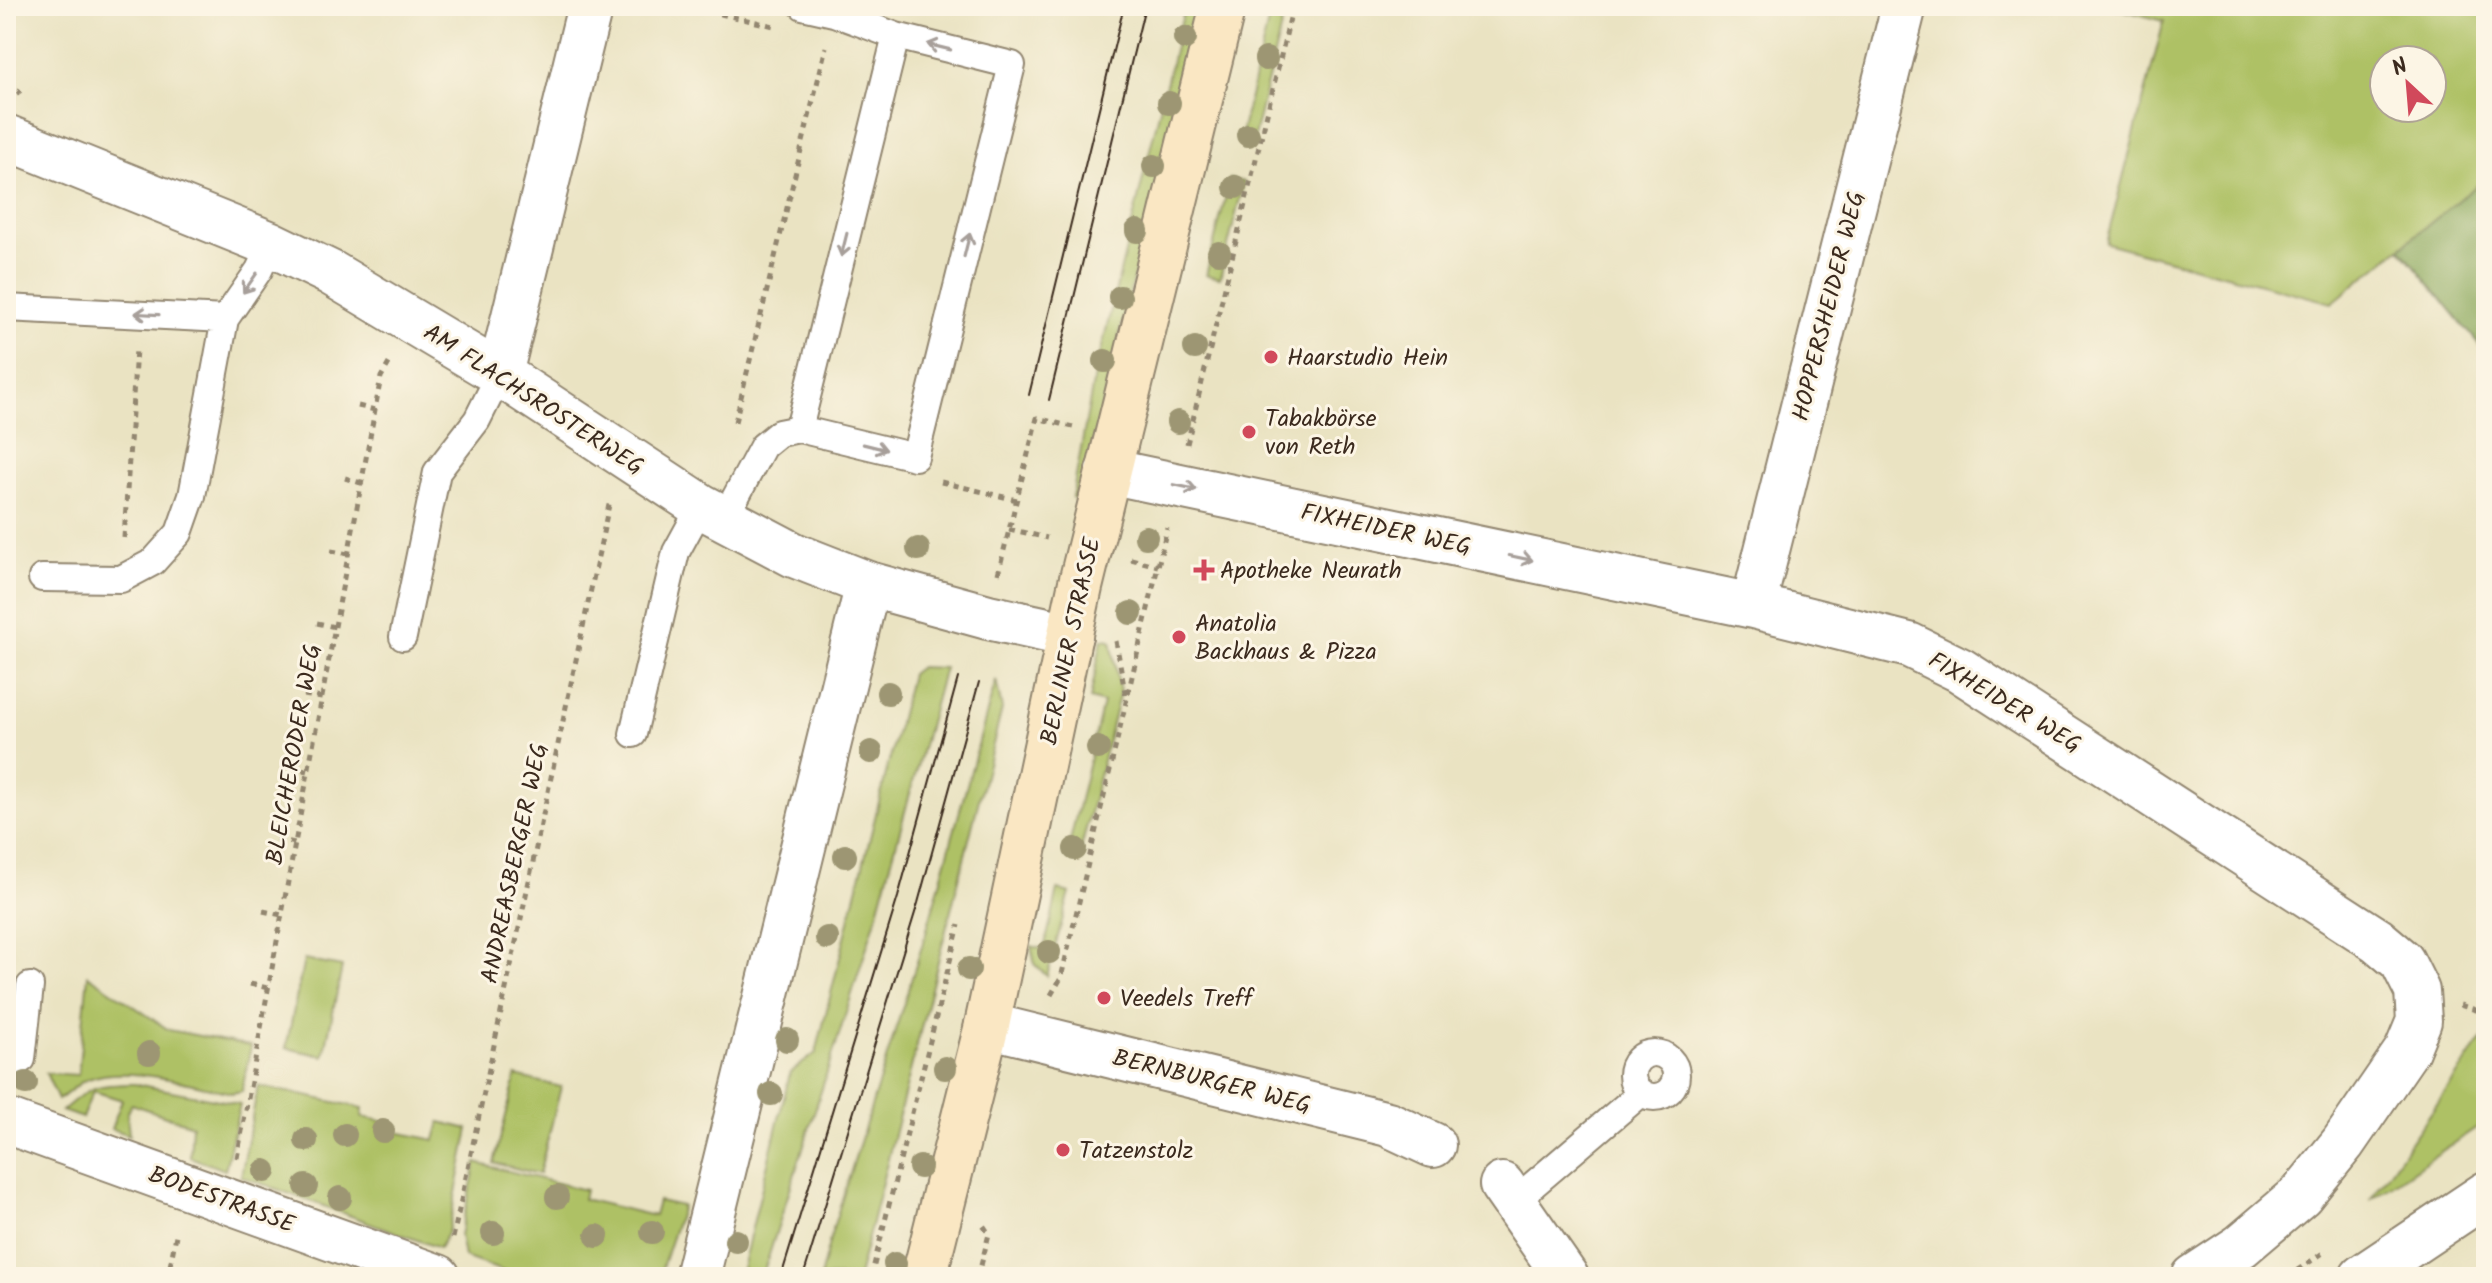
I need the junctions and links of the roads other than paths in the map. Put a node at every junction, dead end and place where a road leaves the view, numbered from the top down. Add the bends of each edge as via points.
1 (590, 6) edge
2 (803, 6) edge
3 (1223, 6) edge
4 (1904, 6) edge
5 (896, 36) junction
6 (6, 137) edge
7 (271, 244) junction
8 (6, 308) edge
9 (225, 319) junction
10 (500, 374) junction
11 (799, 429) junction
12 (1108, 471) junction
13 (713, 512) junction
14 (42, 578) dead end
15 (868, 584) junction
16 (1753, 606) junction
17 (1070, 635) junction
18 (403, 637) dead end
19 (633, 734) dead end
20 (30, 986) dead end
21 (987, 1025) junction
22 (6, 1074) edge
23 (1641, 1093) dead end
24 (6, 1121) edge
25 (1433, 1145) dead end
26 (1508, 1193) joint
27 (2486, 1194) edge
28 (444, 1264) edge
29 (697, 1277) edge
30 (924, 1277) edge
31 (1566, 1277) edge
32 (2194, 1277) edge
33 (2362, 1277) edge

1 - 10 street
2 - 5 lane
3 - 12 main road, BERLINER STRASSE
4 - 16 street, HOPPERSHEIDER WEG
5 -> 11 lane
11 -> 5 lane via 915,457 1012,65
6 - 7 street, AM FLACHSROSTERWEG
7 -> 9 lane
7 - 10 street, AM FLACHSROSTERWEG via 331,273
9 -> 8 lane
9 - 14 lane via 192,496 179,533 153,562 121,579
10 - 13 street, AM FLACHSROSTERWEG
10 - 18 lane via 477,420 437,472
11 - 13 lane via 779,433 763,446
12 -> 16 street, FIXHEIDER WEG
12 - 17 main road, BERLINER STRASSE
13 - 15 street, AM FLACHSROSTERWEG via 794,555
13 - 19 lane via 676,552
15 - 17 street, AM FLACHSROSTERWEG
15 - 29 street
16 - 32 street, FIXHEIDER WEG via 1909,645 1960,670 2402,961 2417,991 2419,1021 2407,1050 2301,1195
17 - 21 main road, BERLINER STRASSE
20 - 22 lane via 22,1059
21 - 25 street, BERNBURGER WEG via 1388,1124
21 - 30 main road, BERLINER STRASSE
23 - 26 lane
24 - 28 street, BODESTRASSE via 223,1199
26 - 31 street
27 - 33 street

